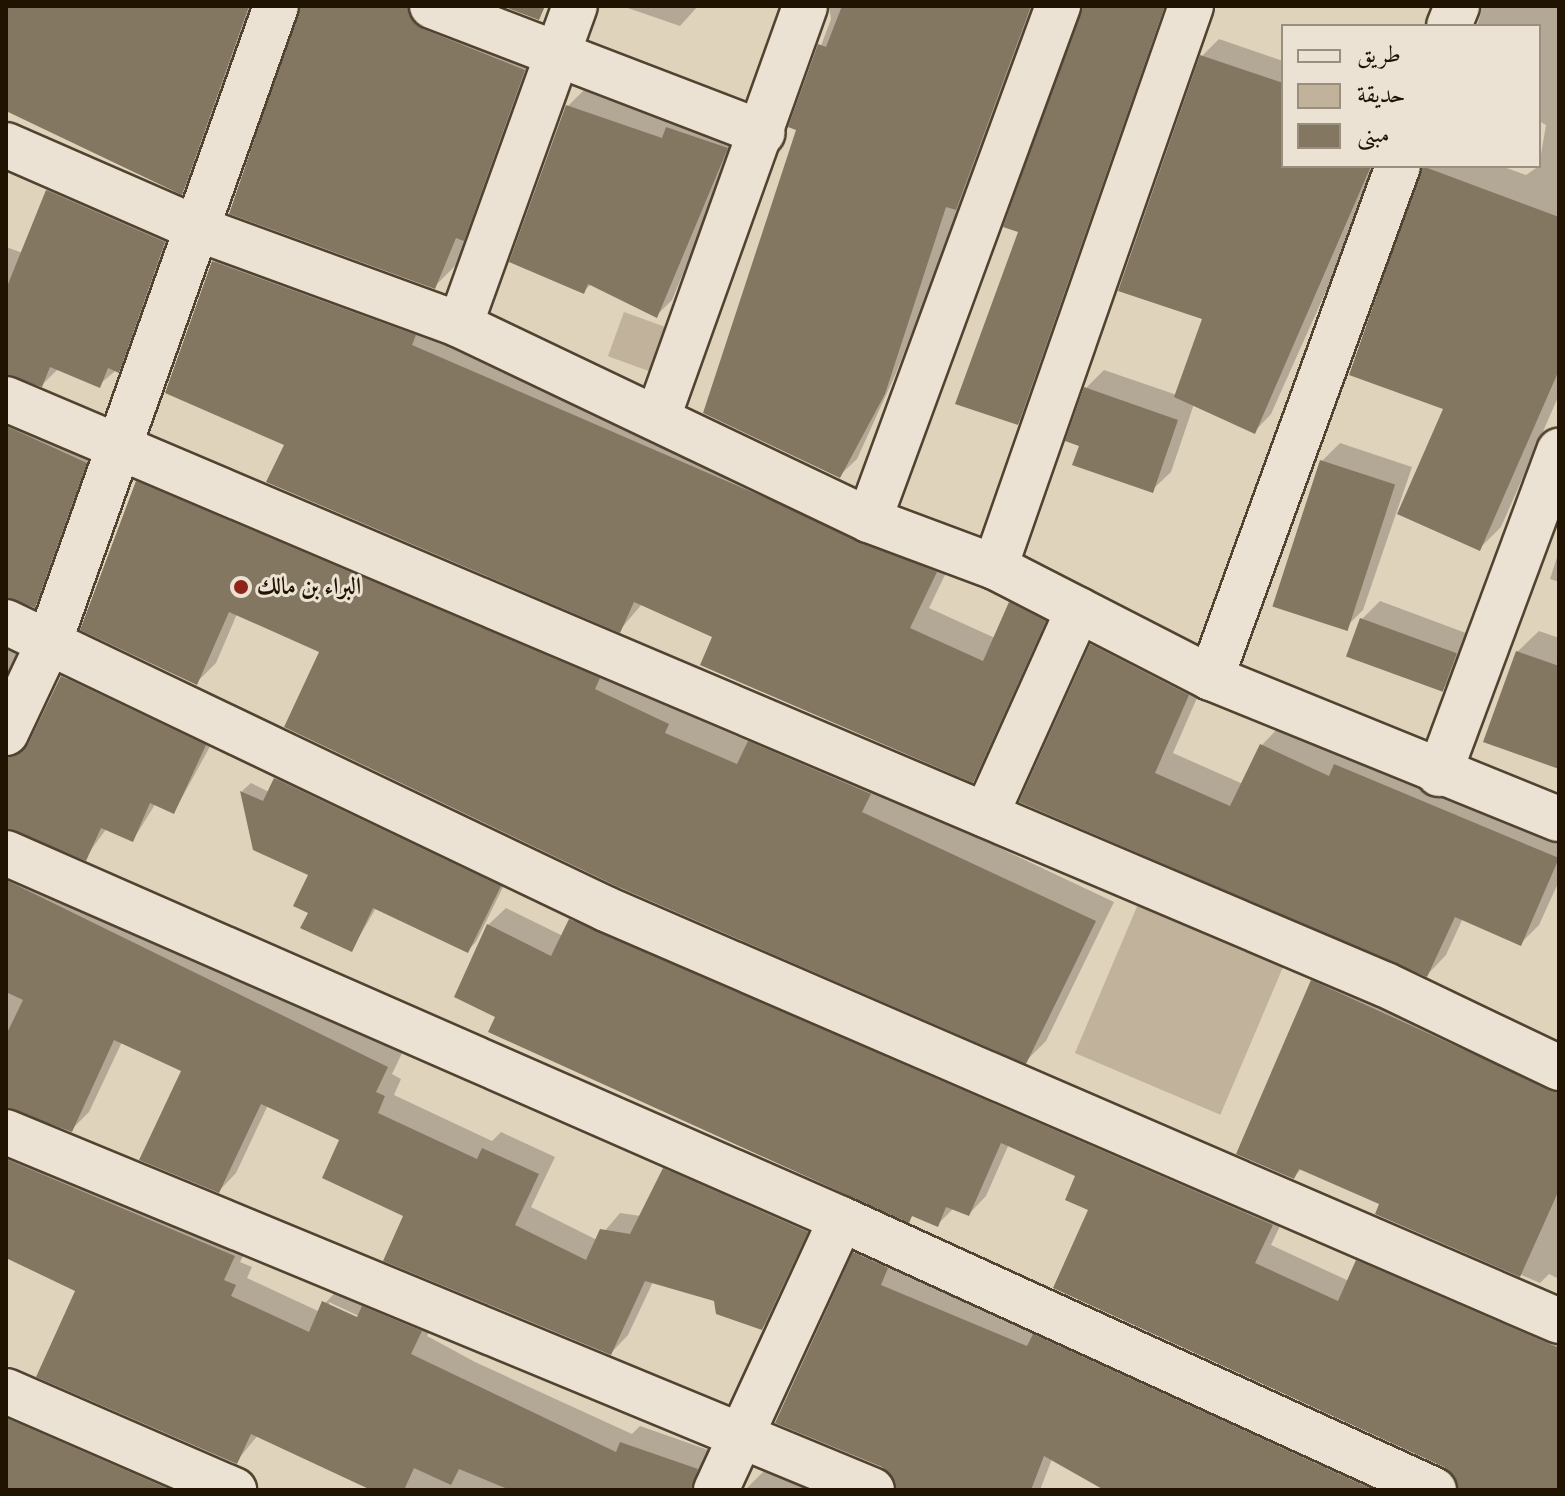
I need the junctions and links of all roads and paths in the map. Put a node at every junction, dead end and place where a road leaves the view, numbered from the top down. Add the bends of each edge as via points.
1 (276, 6) edge
2 (432, 6) edge
3 (575, 6) edge
4 (805, 6) edge
5 (1058, 6) edge
6 (1191, 6) edge
7 (560, 50) junction
8 (762, 133) junction
9 (6, 145) edge
10 (1397, 168) edge
11 (198, 229) junction
12 (460, 325) junction
13 (6, 399) edge
14 (658, 417) junction
15 (115, 445) junction
16 (1559, 451) edge
17 (869, 520) junction
18 (995, 567) junction
19 (1078, 610) junction
20 (6, 622) edge
21 (50, 640) junction
22 (1211, 678) junction
23 (6, 733) edge
24 (1439, 774) junction
25 (986, 815) junction
26 (1559, 819) edge
27 (6, 853) edge
28 (1559, 1068) edge
29 (6, 1132) edge
30 (841, 1219) junction
31 (1559, 1321) edge
32 (6, 1391) edge
33 (741, 1433) junction
34 (234, 1490) edge
35 (716, 1490) edge
36 (872, 1490) edge
37 (1434, 1490) edge

1 - 11 street
2 - 7 street
3 - 7 street
4 - 8 street
5 - 17 street
6 - 18 street
7 - 8 street
7 - 12 street
8 - 14 street
9 - 11 street
10 - 22 street
11 - 12 street
11 - 15 street
12 - 14 street
13 - 15 street
14 - 17 street
15 - 21 street
15 - 25 street
16 - 24 street
17 - 18 street
18 - 19 street
19 - 22 street
19 - 25 street
20 - 21 street
21 - 23 street
21 - 31 street via 606,909
22 - 24 street
24 - 26 street
25 - 28 street via 1386,985
27 - 30 street
29 - 33 street
30 - 33 street
30 - 37 street
32 - 34 street
33 - 35 street
33 - 36 street

